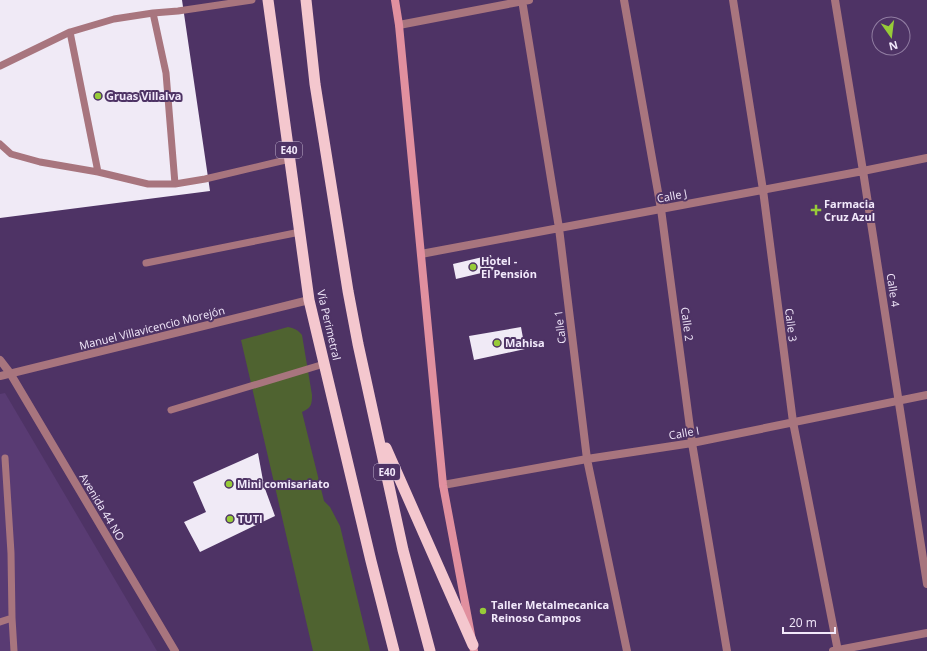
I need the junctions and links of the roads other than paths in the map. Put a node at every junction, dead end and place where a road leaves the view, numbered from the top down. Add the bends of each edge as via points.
1 (252, 0) edge
2 (268, 0) edge
3 (306, 0) edge
4 (396, 0) edge
5 (524, 0) edge
6 (624, 0) edge
7 (733, 0) edge
8 (835, 0) edge
9 (153, 13) junction
10 (399, 25) junction
11 (70, 32) junction
12 (0, 66) edge
13 (0, 144) edge
14 (927, 158) edge
15 (290, 159) junction
16 (863, 171) junction
17 (98, 172) junction
18 (175, 184) junction
19 (763, 190) junction
20 (661, 209) junction
21 (559, 228) junction
22 (300, 232) junction
23 (421, 254) junction
24 (146, 263) dead end
25 (309, 300) junction
26 (0, 360) edge
27 (324, 364) junction
28 (10, 374) junction
29 (0, 376) edge
30 (927, 395) edge
31 (899, 400) junction
32 (171, 410) dead end
33 (793, 422) junction
34 (377, 425) junction
35 (692, 443) junction
36 (5, 458) dead end
37 (588, 459) junction
38 (443, 485) junction
39 (927, 584) edge
40 (12, 618) junction
41 (0, 622) edge
42 (927, 633) edge
43 (473, 648) edge
44 (14, 651) edge
45 (175, 651) edge
46 (394, 651) edge
47 (430, 651) edge
48 (627, 651) edge
49 (727, 651) edge
50 (836, 651) edge

1 - 9 lane
2 - 15 highway, Vía Perimetral / E40
3 - 34 highway, E40 via 315,84 348,291
4 - 10 main road
5 - 10 street
5 - 21 street, Calle 1
6 - 20 street, Calle 2
7 - 19 street, Calle 3
8 - 16 street, Calle 4
9 - 11 lane via 114,19
9 - 18 lane via 166,73
10 - 23 main road
11 - 12 lane
11 - 17 lane
13 - 17 lane via 11,154 18,156
14 - 16 street, Calle J
15 - 18 lane
15 - 22 highway, Vía Perimetral / E40
16 - 19 street, Calle J
16 - 31 street, Calle 4
17 - 18 lane via 148,184
19 - 20 street, Calle J
19 - 33 street, Calle 3
20 - 21 street, Calle J
20 - 35 street, Calle 2
21 - 23 street, Calle J
21 - 37 street, Calle 1
22 - 24 lane
22 - 25 highway, Vía Perimetral / E40
23 - 38 main road
25 - 27 highway, Vía Perimetral / E40
25 - 28 street, Manuel Villavicencio Morejón
26 - 28 street, Avenida 44 NO
27 - 32 lane
27 - 46 highway, Vía Perimetral / E40
28 - 29 street, Manuel Villavicencio Morejón
28 - 45 street, Avenida 44 NO
30 - 31 street, Calle I
31 - 33 street, Calle I
31 - 39 street, Calle 4
33 - 35 street, Calle I
33 - 50 street, Calle 3
34 - 43 highway
34 - 47 highway, E40 via 403,550
35 - 37 street, Calle I
35 - 49 street, Calle 2
36 - 40 lane
37 - 38 street, Calle I
37 - 48 street, Calle 1
38 - 43 main road
40 - 41 lane
40 - 44 lane
42 - 50 street

